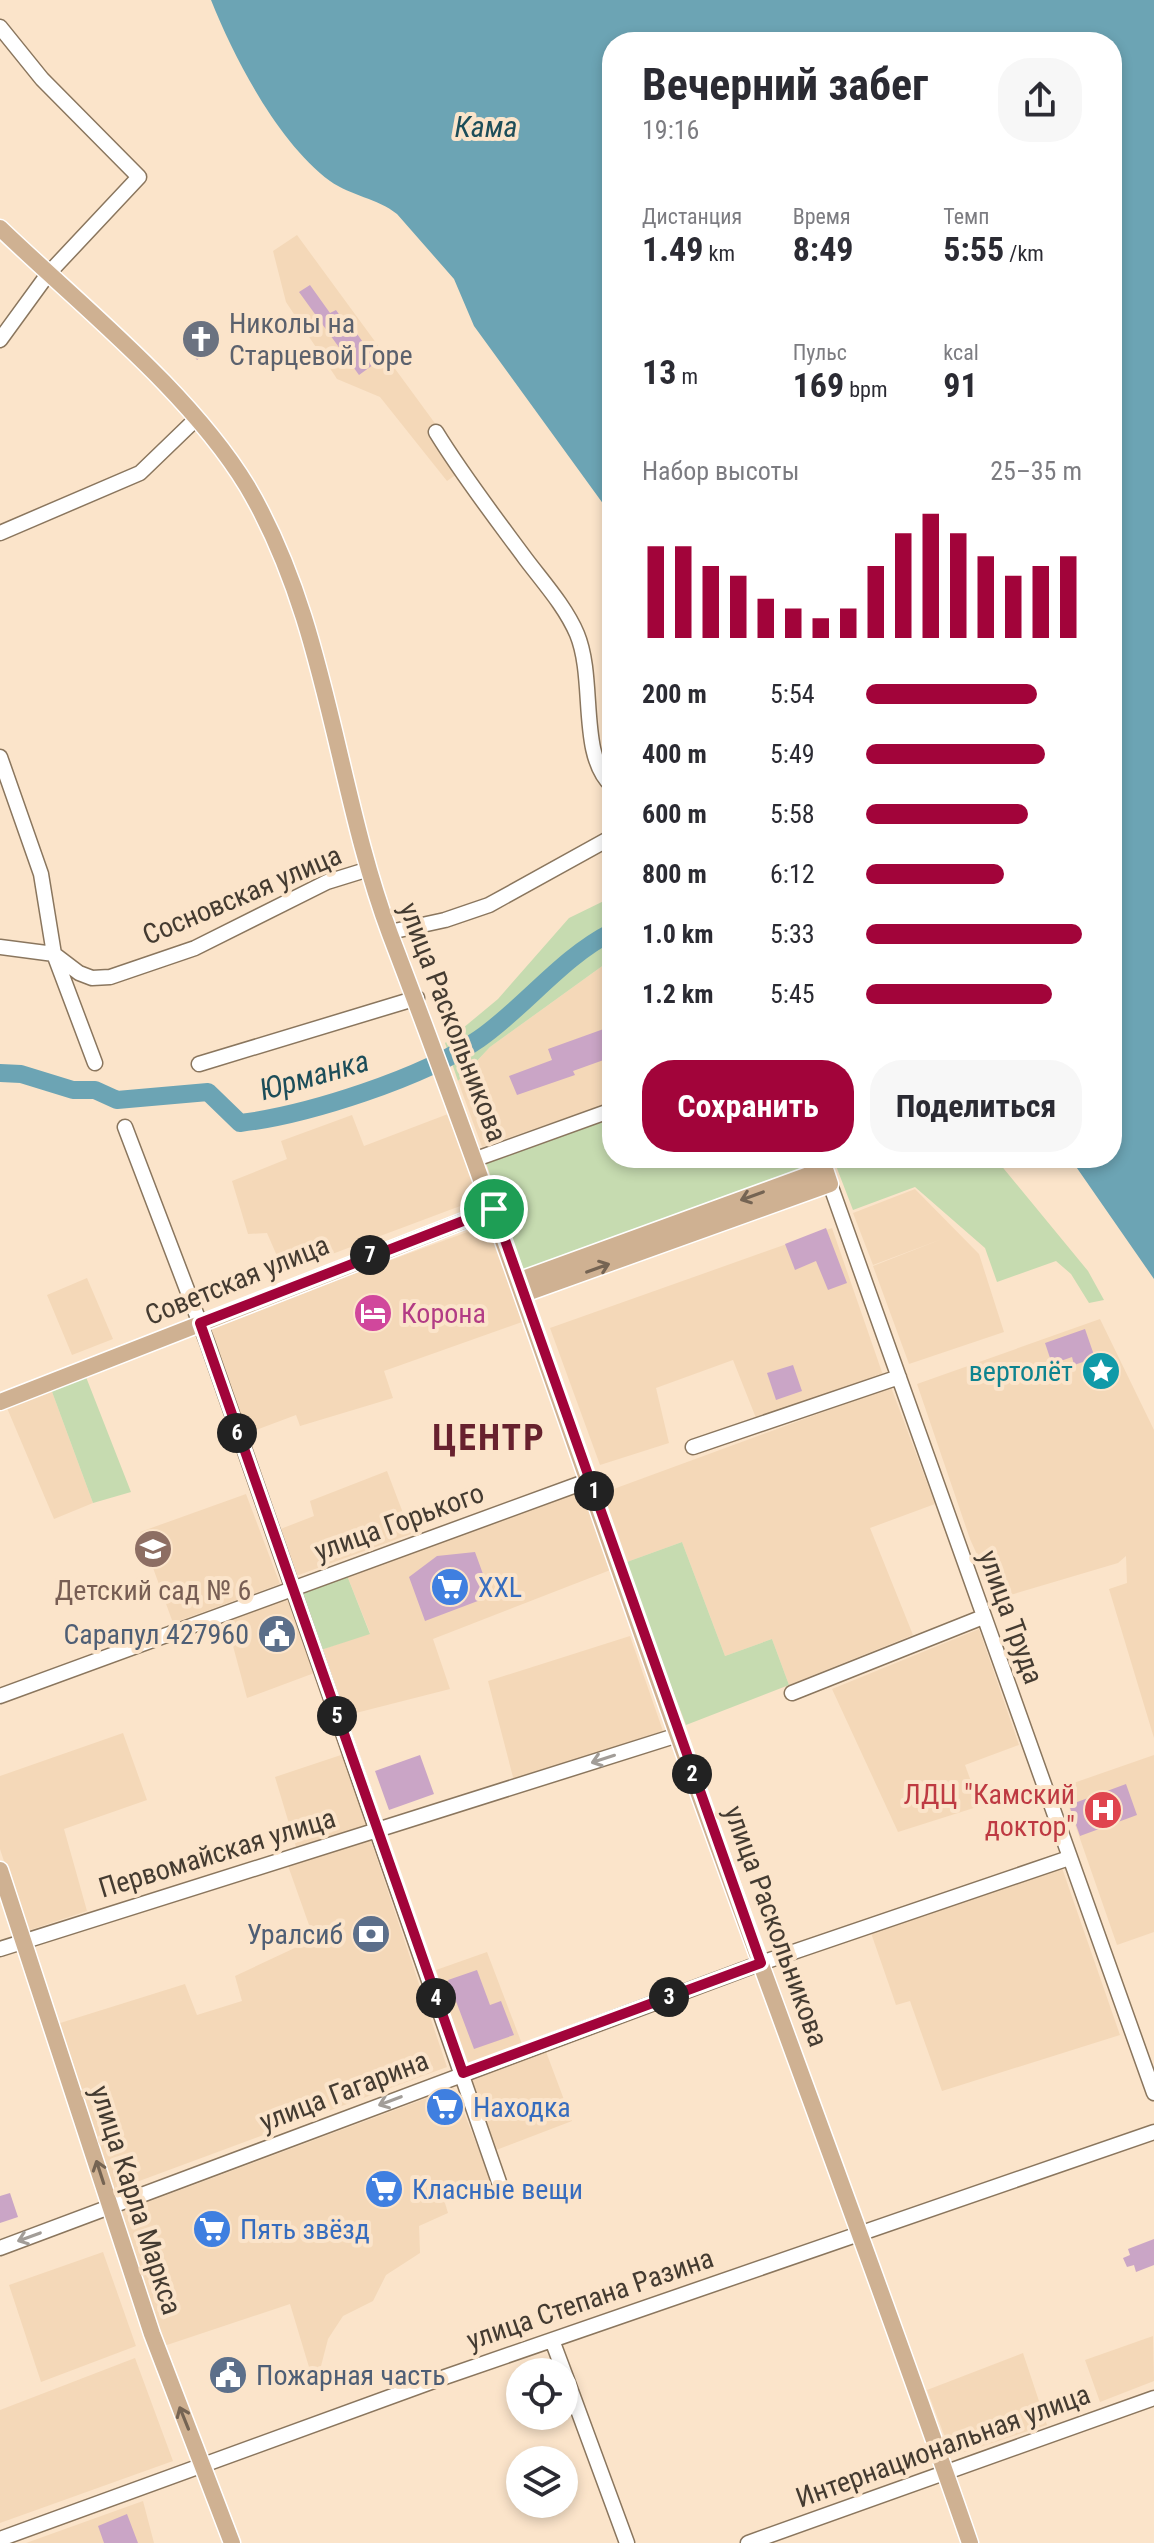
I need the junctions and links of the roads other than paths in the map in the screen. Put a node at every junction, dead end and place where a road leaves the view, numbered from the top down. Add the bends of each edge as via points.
1 (0, 27) edge
2 (0, 228) edge
3 (48, 274) junction
4 (0, 340) edge
5 (196, 419) junction
6 (436, 432) dead end
7 (0, 533) edge
8 (0, 757) edge
9 (602, 773) edge
10 (602, 843) edge
11 (369, 869) junction
12 (390, 932) junction
13 (0, 947) edge
14 (54, 954) junction
15 (419, 1003) junction
16 (95, 1063) dead end
17 (199, 1064) dead end
18 (602, 1114) edge
19 (125, 1127) dead end
20 (476, 1159) junction
21 (826, 1170) edge
22 (494, 1209) junction
23 (522, 1287) junction
24 (200, 1323) junction
25 (899, 1377) junction
26 (0, 1402) edge
27 (693, 1447) dead end
28 (590, 1480) junction
29 (292, 1589) junction
30 (983, 1617) junction
31 (792, 1693) dead end
32 (0, 1696) edge
33 (678, 1735) junction
34 (377, 1831) junction
35 (1069, 1858) junction
36 (0, 1870) edge
37 (23, 1941) junction
38 (0, 1949) edge
39 (761, 1963) junction
40 (463, 2073) junction
41 (1154, 2093) edge
42 (1154, 2132) edge
43 (500, 2185) dead end
44 (111, 2208) junction
45 (862, 2234) junction
46 (0, 2248) edge
47 (552, 2340) junction
48 (559, 2358) edge
49 (1154, 2398) edge
50 (578, 2410) edge
51 (204, 2467) junction
52 (946, 2474) junction
53 (0, 2539) edge
54 (232, 2543) edge
55 (627, 2543) edge
56 (748, 2543) edge
57 (970, 2543) edge

1 - 3 street via 42,79 139,177
2 - 3 main road, улица Раскольникова
3 - 4 street
3 - 5 main road, улица Раскольникова
5 - 7 street via 140,473
5 - 11 main road, улица Раскольникова via 243,479 276,539 299,600
6 - 9 street via 576,632 586,662 595,764
8 - 14 street via 41,874
10 - 12 street via 489,905
11 - 12 main road, улица Раскольникова
11 - 14 street, Сосновская улица via 327,882 195,948 110,977 79,973
12 - 15 main road, улица Раскольникова
13 - 14 street, Сосновская улица
14 - 16 street
15 - 17 street
15 - 20 main road, улица Раскольникова
18 - 20 street
19 - 24 street
20 - 22 main road, улица Раскольникова
21 - 23 main road
21 - 25 street, улица Труда
22 - 23 main road, улица Раскольникова
22 - 24 main road, Советская улица
23 - 28 main road, улица Раскольникова
24 - 26 main road, Советская улица
24 - 29 street
25 - 27 street
25 - 30 street, улица Труда
28 - 29 street, улица Горького
28 - 33 main road, улица Раскольникова
29 - 32 street, улица Горького
29 - 34 street
30 - 31 street
30 - 35 street, улица Труда
33 -> 34 street, Первомайская улица
33 - 39 main road, улица Раскольникова
34 - 37 street, Первомайская улица
34 - 40 street
35 - 39 street, улица Гагарина
35 - 41 street, улица Труда
36 - 37 main road, улица Карла Маркса
37 - 38 street, Первомайская улица
44 -> 37 main road, улица Карла Маркса
39 - 40 street, улица Гагарина
39 - 45 main road, улица Раскольникова
40 - 43 street
40 -> 44 street, улица Гагарина
42 - 45 street, улица Степана Разина
44 -> 46 street, улица Гагарина
51 -> 44 main road, улица Карла Маркса
45 - 47 street, улица Степана Разина
45 - 52 main road, улица Раскольникова
47 - 48 street
47 - 51 street, улица Степана Разина
49 - 52 street, Интернациональная улица
50 - 55 street
51 - 53 street, улица Степана Разина
51 - 54 main road, улица Карла Маркса
52 - 56 street, Интернациональная улица
52 - 57 main road, улица Раскольникова

